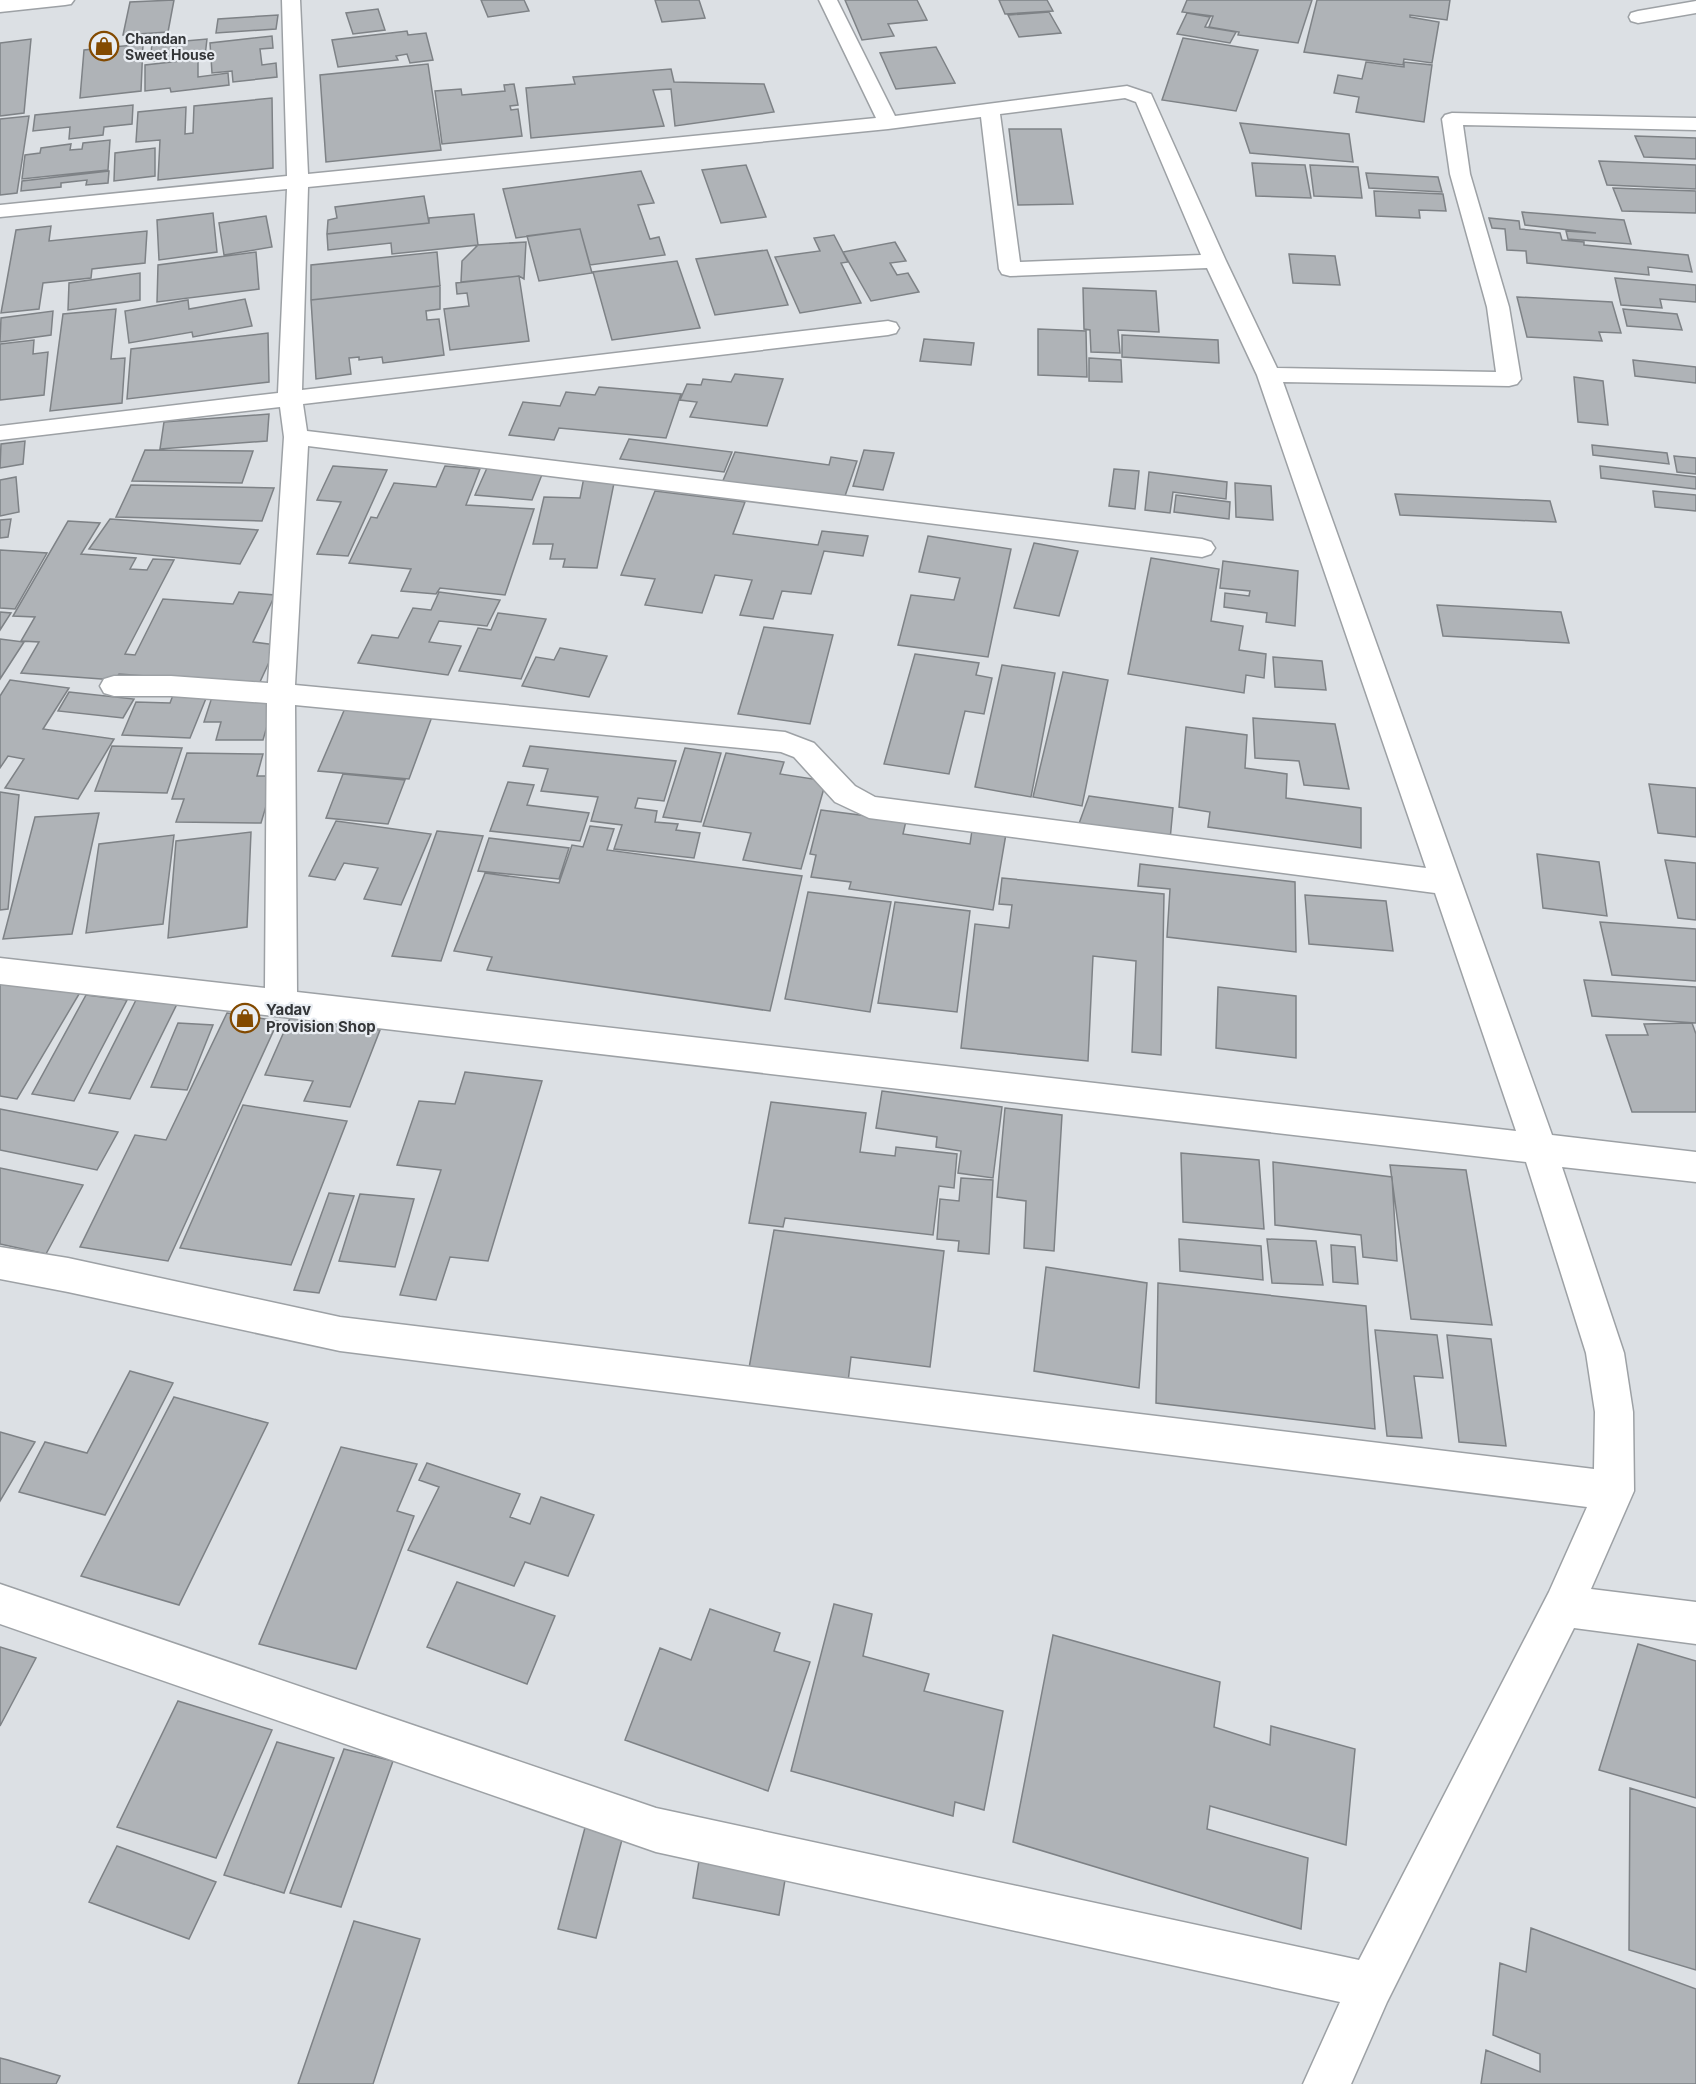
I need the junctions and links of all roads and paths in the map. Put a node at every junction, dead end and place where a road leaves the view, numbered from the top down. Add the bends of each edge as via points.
1 (65, 0) edge
2 (291, 0) edge
3 (828, 0) edge
4 (0, 6) edge
5 (1696, 7) edge
6 (1638, 17) dead end
7 (990, 111) junction
8 (888, 123) junction
9 (1696, 124) edge
10 (298, 180) junction
11 (0, 211) edge
12 (1215, 261) junction
13 (888, 328) dead end
14 (1269, 375) junction
15 (290, 397) junction
16 (0, 433) edge
17 (296, 436) junction
18 (1202, 548) dead end
19 (114, 686) dead end
20 (281, 694) junction
21 (1448, 884) junction
22 (0, 971) edge
23 (281, 1003) junction
24 (1539, 1148) junction
25 (1696, 1167) edge
26 (0, 1263) edge
27 (1614, 1491) junction
28 (0, 1604) edge
29 (1563, 1606) junction
30 (1696, 1623) edge
31 (1371, 1986) junction
32 (1327, 2084) edge

1 - 4 street
2 - 10 street
3 - 8 street
5 - 6 street
7 - 8 street
7 - 12 street via 1127,92 1144,98
7 - 12 street via 1010,269
8 - 10 street
9 - 14 street via 1452,119 1460,174 1498,307 1509,379
10 - 11 street
10 - 15 street
12 - 14 street
13 - 15 street
14 - 21 street
15 - 16 street
15 - 17 street
17 - 18 street
17 - 20 street
19 - 20 street
20 - 21 street via 784,742 804,750 845,794 869,807
20 - 23 street
21 - 24 street
22 - 23 street
23 - 24 street
24 - 25 street
24 - 27 street via 1605,1353 1614,1412
26 - 27 street via 340,1334
27 - 29 street
28 - 31 street via 656,1830
29 - 30 street
29 - 31 street
31 - 32 street

